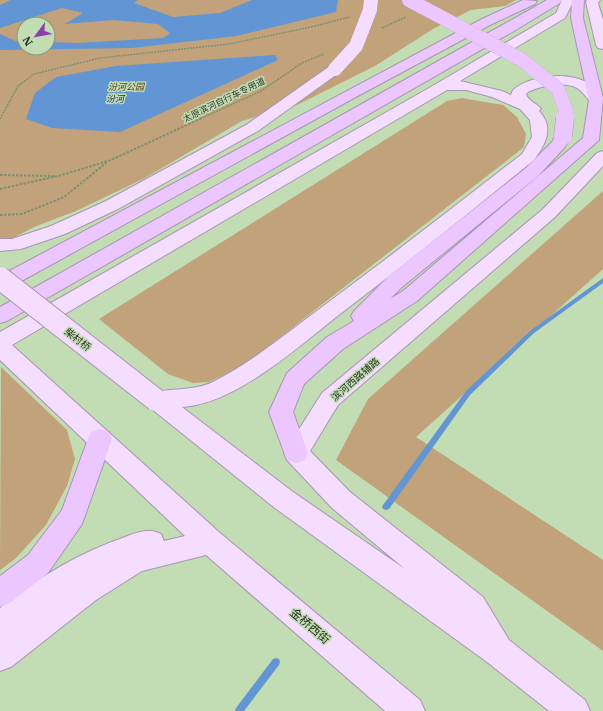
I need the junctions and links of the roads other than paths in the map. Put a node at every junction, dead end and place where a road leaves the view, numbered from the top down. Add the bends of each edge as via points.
1 (371, 0) edge
2 (409, 0) edge
3 (532, 0) edge
4 (556, 0) edge
5 (568, 0) edge
6 (578, 0) edge
7 (594, 0) edge
8 (494, 4) dead end
9 (603, 45) edge
10 (444, 85) junction
11 (348, 96) junction
12 (390, 96) junction
13 (596, 100) junction
14 (538, 119) junction
15 (603, 156) edge
16 (0, 245) edge
17 (0, 278) edge
18 (0, 284) edge
19 (0, 316) edge
20 (0, 342) edge
21 (335, 343) junction
22 (0, 347) edge
23 (156, 400) junction
24 (100, 439) junction
25 (296, 453) junction
26 (210, 542) junction
27 (0, 593) edge
28 (0, 627) edge
29 (498, 651) junction
30 (0, 656) edge
31 (409, 711) edge
32 (574, 711) edge

1 - 16 main road, bridge via 370,10 356,46 335,69 252,128 112,205 58,230 14,245
2 - 21 highway, bridge via 522,60 558,89 566,111 563,136 559,144 532,172 395,282
3 - 11 highway
4 - 12 highway
5 - 10 main road via 561,15
6 - 13 highway via 578,18
7 - 9 main road via 592,2
8 - 11 highway via 370,74
10 - 12 main road via 431,85
10 - 14 main road via 466,86 497,94 525,106
10 - 20 main road
11 - 18 highway
12 - 19 highway
13 - 14 main road via 583,85 565,81 533,84 518,93 520,99 536,111
13 - 21 highway via 591,140 410,296
14 - 23 main road via 540,137 528,157 380,274 252,370 219,389 189,398
15 - 25 main road, 滨河西路辅路 via 549,213 330,399
17 - 23 main road, 柴村桥, bridge
21 - 25 highway via 295,379 281,412
22 - 24 main road
23 - 29 main road, 柴村桥 via 284,500
24 - 26 main road, 金桥西街
24 - 27 highway via 73,516 38,564
25 - 29 main road via 340,500 472,606
26 - 28 main road via 150,543 112,553 59,584
26 - 30 main road via 136,560 86,590
26 - 31 main road, 金桥西街
29 - 32 main road

